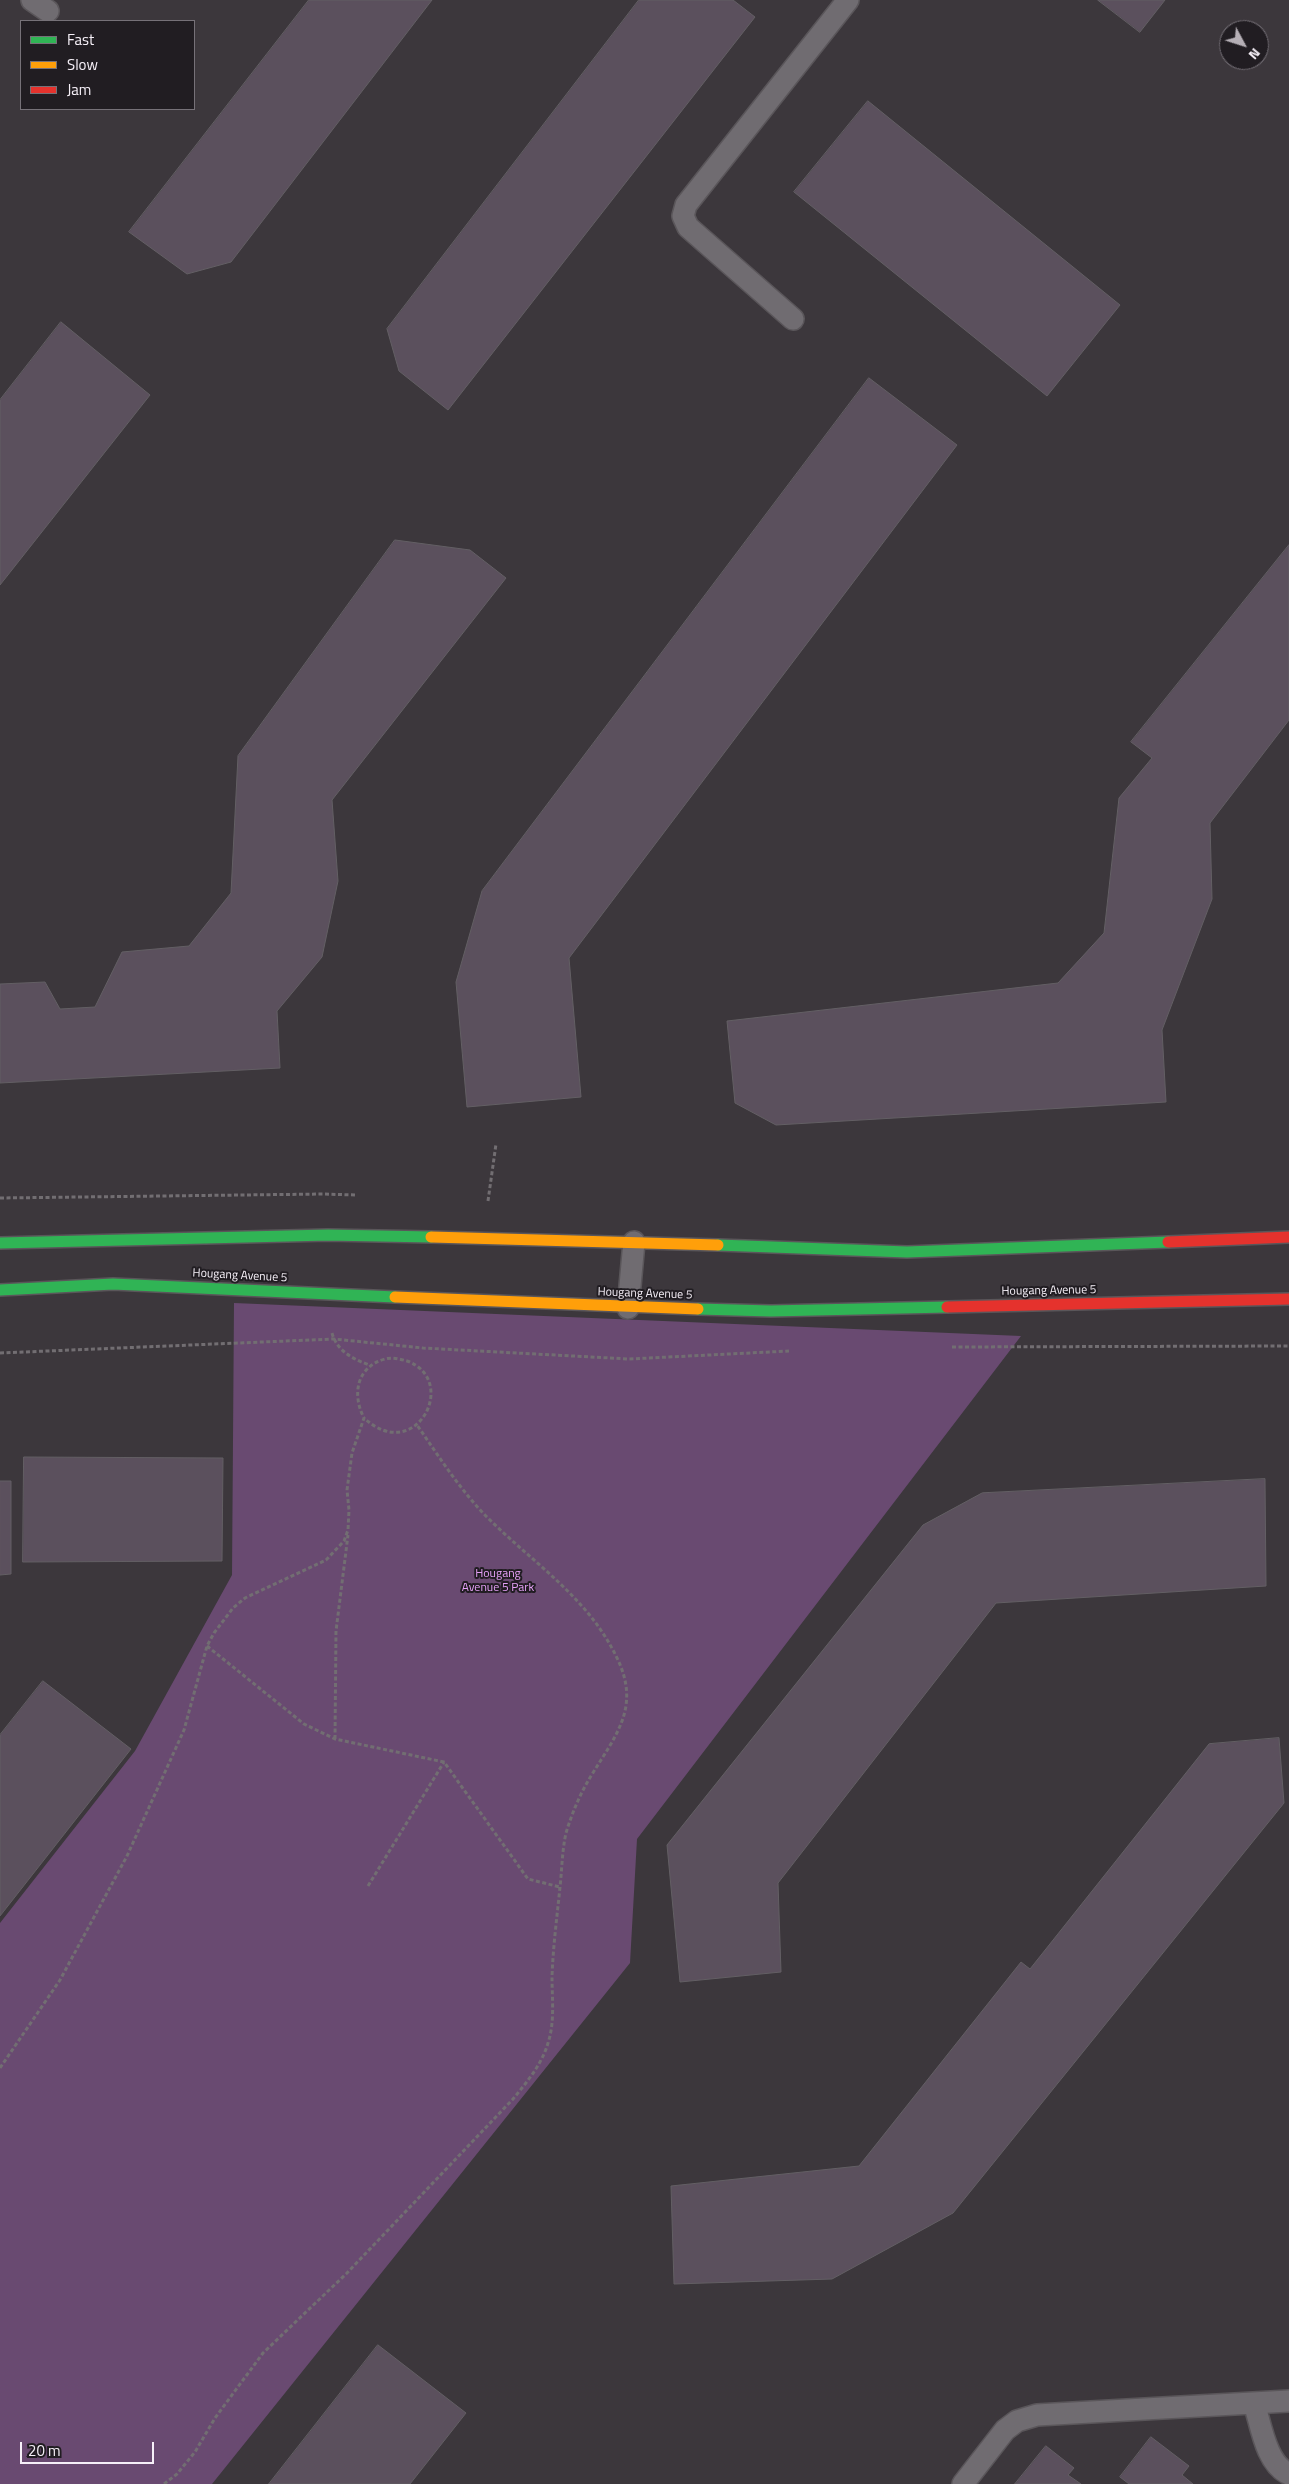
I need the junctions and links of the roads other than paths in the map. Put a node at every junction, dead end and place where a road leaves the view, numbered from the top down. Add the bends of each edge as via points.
1 (848, 0) edge
2 (793, 319) dead end
3 (1289, 1237) edge
4 (634, 1242) junction
5 (0, 1243) edge
6 (0, 1290) edge
7 (1289, 1299) edge
8 (628, 1308) junction
9 (1289, 2401) edge
10 (1254, 2403) junction
11 (1289, 2474) edge
12 (963, 2484) edge

1 - 2 lane via 691,198 683,216 688,227 702,241
3 - 4 street via 906,1252
4 - 5 street via 328,1235
4 - 8 lane
6 - 8 street, Hougang Avenue 5 via 113,1284
7 - 8 street, Hougang Avenue 5 via 771,1312
9 - 10 lane
10 - 11 lane via 1273,2458 1281,2470
10 - 12 lane via 1037,2415 1017,2421 1005,2430

